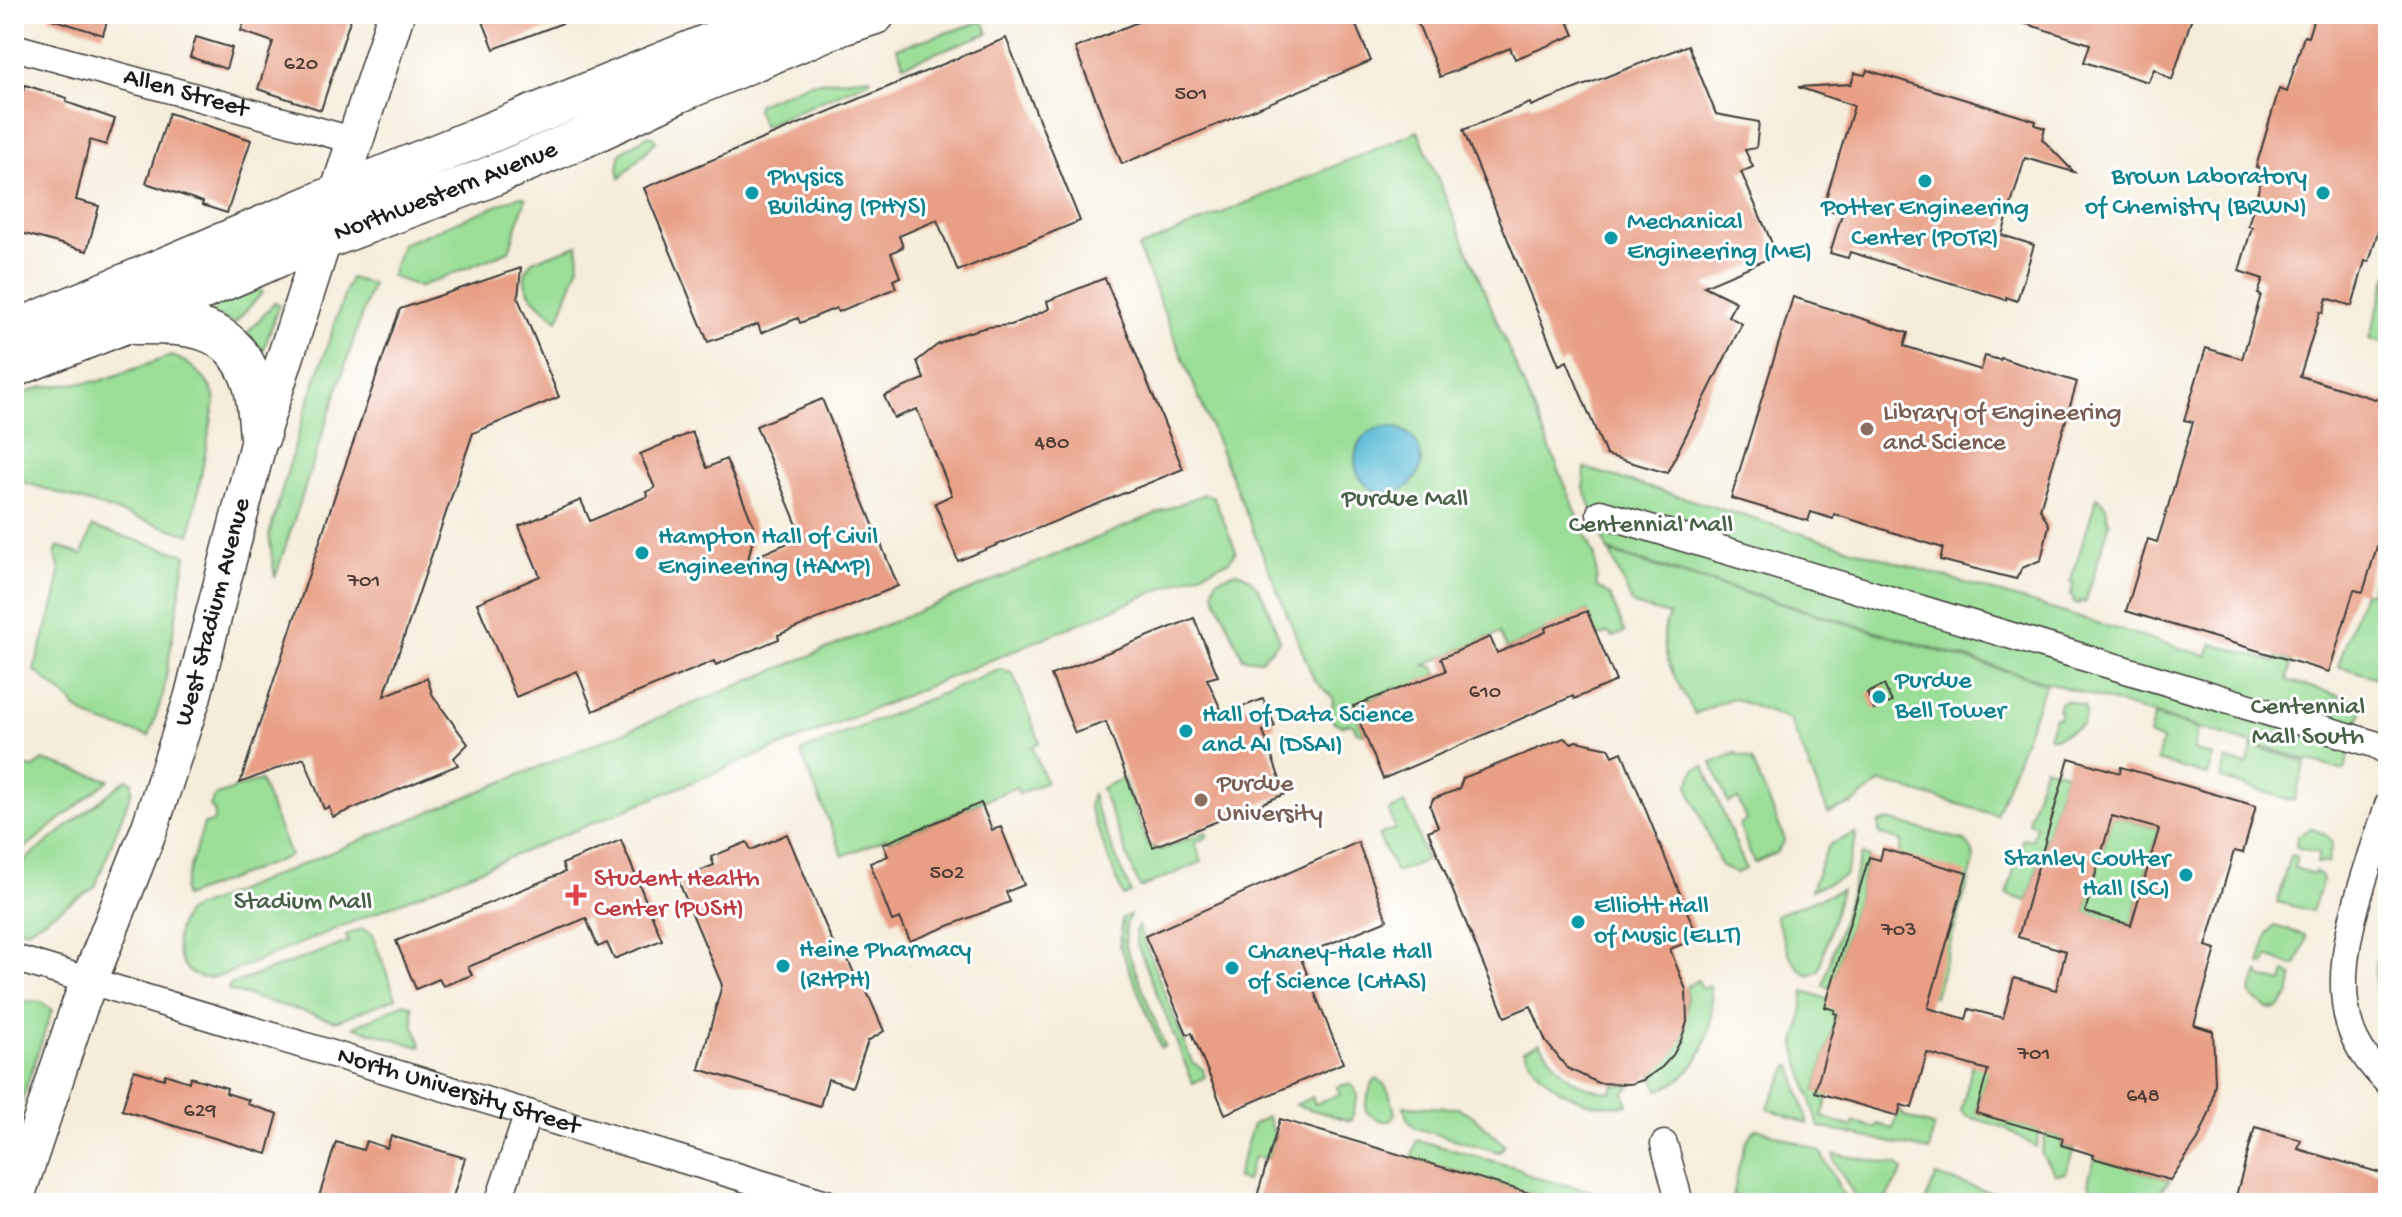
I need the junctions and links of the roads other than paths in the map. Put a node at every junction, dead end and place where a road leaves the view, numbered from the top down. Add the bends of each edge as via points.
1 (396, 14) edge
2 (782, 14) edge
3 (875, 14) edge
4 (14, 47) edge
5 (356, 141) junction
6 (339, 194) junction
7 (324, 240) junction
8 (123, 324) junction
9 (14, 331) edge
10 (14, 367) edge
11 (260, 436) junction
12 (1600, 513) dead end
13 (2388, 752) edge
14 (2388, 805) edge
15 (14, 958) edge
16 (91, 981) junction
17 (2388, 1083) edge
18 (528, 1113) junction
19 (1664, 1144) dead end
20 (14, 1203) edge
21 (498, 1203) edge
22 (826, 1203) edge
23 (1680, 1203) edge

1 - 5 street, West Stadium Avenue
2 - 6 main road, Northwestern Avenue
3 - 7 main road, Northwestern Avenue via 751,62 482,180
4 - 5 street, Allen Street
5 - 6 street, West Stadium Avenue
6 - 7 street, West Stadium Avenue
6 - 9 main road, Northwestern Avenue
7 - 8 main road, Northwestern Avenue
7 - 11 street, West Stadium Avenue
8 - 10 main road, Northwestern Avenue
8 - 11 main road via 191,326 227,341 253,382
11 - 16 street, West Stadium Avenue via 192,699
12 - 13 street
14 - 17 street via 2344,967 2344,999 2354,1037
15 - 16 street, North University Street
16 - 18 street, North University Street
16 - 20 street, West Stadium Avenue
18 - 21 street
18 - 22 street, North University Street
19 - 23 street

